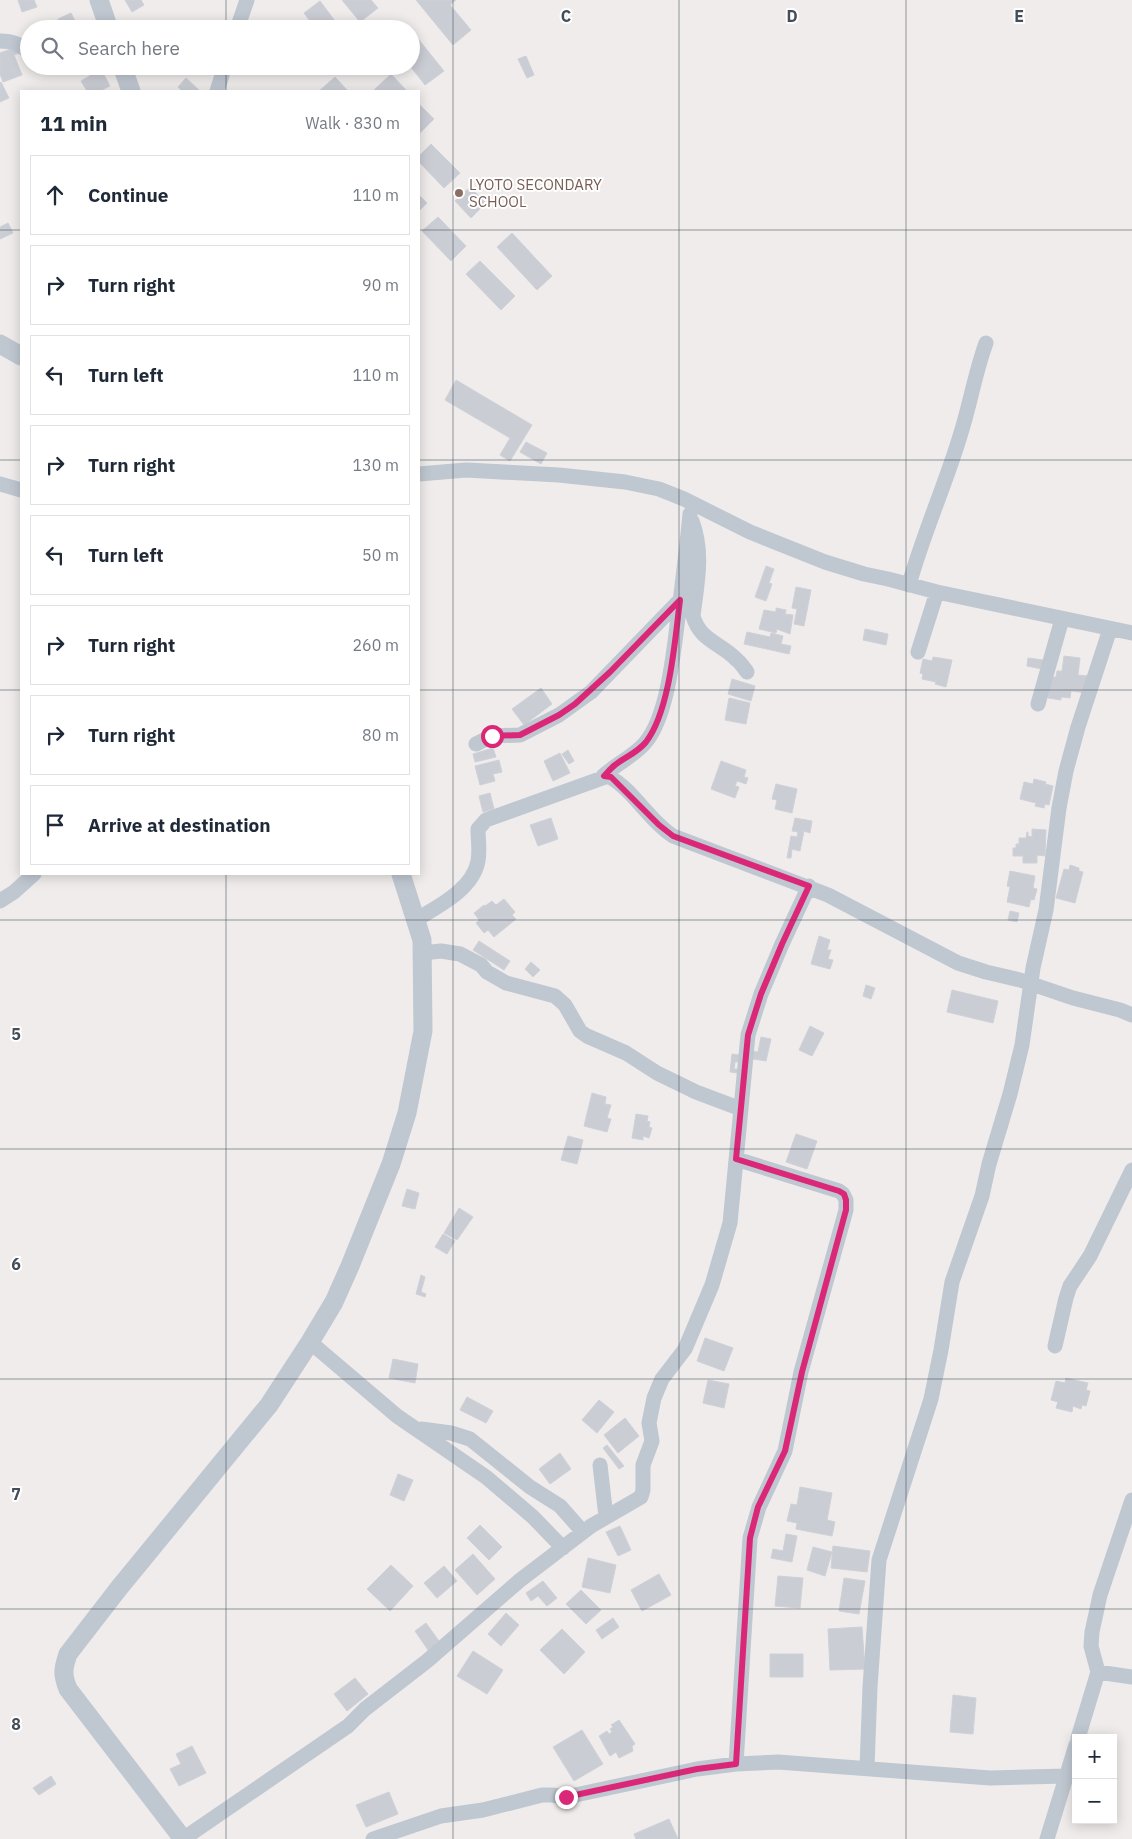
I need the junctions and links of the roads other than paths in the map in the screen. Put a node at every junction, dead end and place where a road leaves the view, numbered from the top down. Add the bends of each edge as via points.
1 (99, 0) edge
2 (247, 0) edge
3 (106, 20) edge
4 (240, 20) edge
5 (0, 41) edge
6 (20, 45) edge
7 (125, 75) edge
8 (222, 75) edge
9 (130, 90) edge
10 (217, 90) edge
11 (986, 343) dead end
12 (0, 344) edge
13 (20, 355) edge
14 (420, 474) edge
15 (0, 484) edge
16 (20, 490) edge
17 (684, 499) junction
18 (690, 514) junction
19 (908, 585) junction
20 (937, 592) junction
21 (680, 600) junction
22 (1062, 618) junction
23 (1110, 629) junction
24 (1132, 633) edge
25 (918, 652) dead end
26 (747, 672) dead end
27 (1038, 704) dead end
28 (476, 744) dead end
29 (604, 776) junction
30 (33, 875) edge
31 (401, 875) edge
32 (809, 886) junction
33 (0, 901) edge
34 (417, 919) junction
35 (423, 953) junction
36 (1031, 983) junction
37 (1132, 1015) edge
38 (741, 1109) junction
39 (736, 1159) junction
40 (1132, 1170) edge
41 (310, 1342) junction
42 (1054, 1346) dead end
43 (417, 1428) junction
44 (600, 1466) dead end
45 (1132, 1500) edge
46 (606, 1517) junction
47 (583, 1532) junction
48 (563, 1548) junction
49 (1098, 1672) junction
50 (1132, 1676) edge
51 (1079, 1734) edge
52 (1072, 1757) edge
53 (736, 1764) junction
54 (867, 1768) junction
55 (1066, 1776) junction
56 (183, 1839) edge
57 (373, 1839) edge
58 (1047, 1839) edge

1 - 3 street
2 - 4 street
5 - 6 street
7 - 9 street
8 - 10 street
11 - 19 street via 960,435
12 - 13 street
14 - 17 street via 466,470 591,477 659,489
15 - 16 street
17 - 18 street
17 - 19 street via 750,532 825,562
18 - 21 street
18 - 26 street via 698,540 700,564 693,616 695,623 702,634 737,659
19 - 20 street
20 - 22 street
20 - 25 street
21 - 28 street via 590,692 567,710 520,735 492,736
21 - 29 street via 666,690 653,730 645,743
22 - 23 street
22 - 27 street
23 - 24 street
23 - 36 street via 1066,771 1046,910
29 - 32 street via 611,777 673,836
29 - 34 street via 486,820 478,829 478,862 468,881 450,899
30 - 33 street
31 - 34 street
32 - 36 street via 958,963
32 - 38 street via 755,1008 748,1035
34 - 35 street
35 - 38 street via 460,954 506,983 555,996 587,1036 626,1053 696,1092
35 - 41 street via 423,1031 407,1113 391,1164 350,1266 334,1302
36 - 37 street
36 - 54 street via 1022,1045 1010,1094 982,1196 952,1282 931,1399 879,1560
38 - 39 street
39 - 46 street via 731,1218 712,1285 685,1349 662,1379 649,1415 652,1441 644,1465 642,1494 636,1501
39 - 53 street via 839,1191 844,1194 846,1210 802,1372 785,1451 758,1507 750,1538
40 - 42 street via 1090,1256 1070,1286
41 - 43 street via 398,1416
41 - 56 street via 269,1405 119,1588 68,1654 64,1667 63,1676 68,1689
43 - 47 street via 451,1433 470,1440 560,1506
43 - 48 street via 511,1497
44 - 46 street
45 - 49 street via 1100,1595 1092,1632 1091,1646
46 - 47 street
47 - 48 street
48 - 56 street via 519,1581 348,1726
49 - 50 street
49 - 51 street
52 - 55 street
53 - 54 street via 778,1762
53 - 57 street via 697,1769 566,1797 542,1795 483,1810 441,1816
54 - 55 street via 990,1778
55 - 58 street

